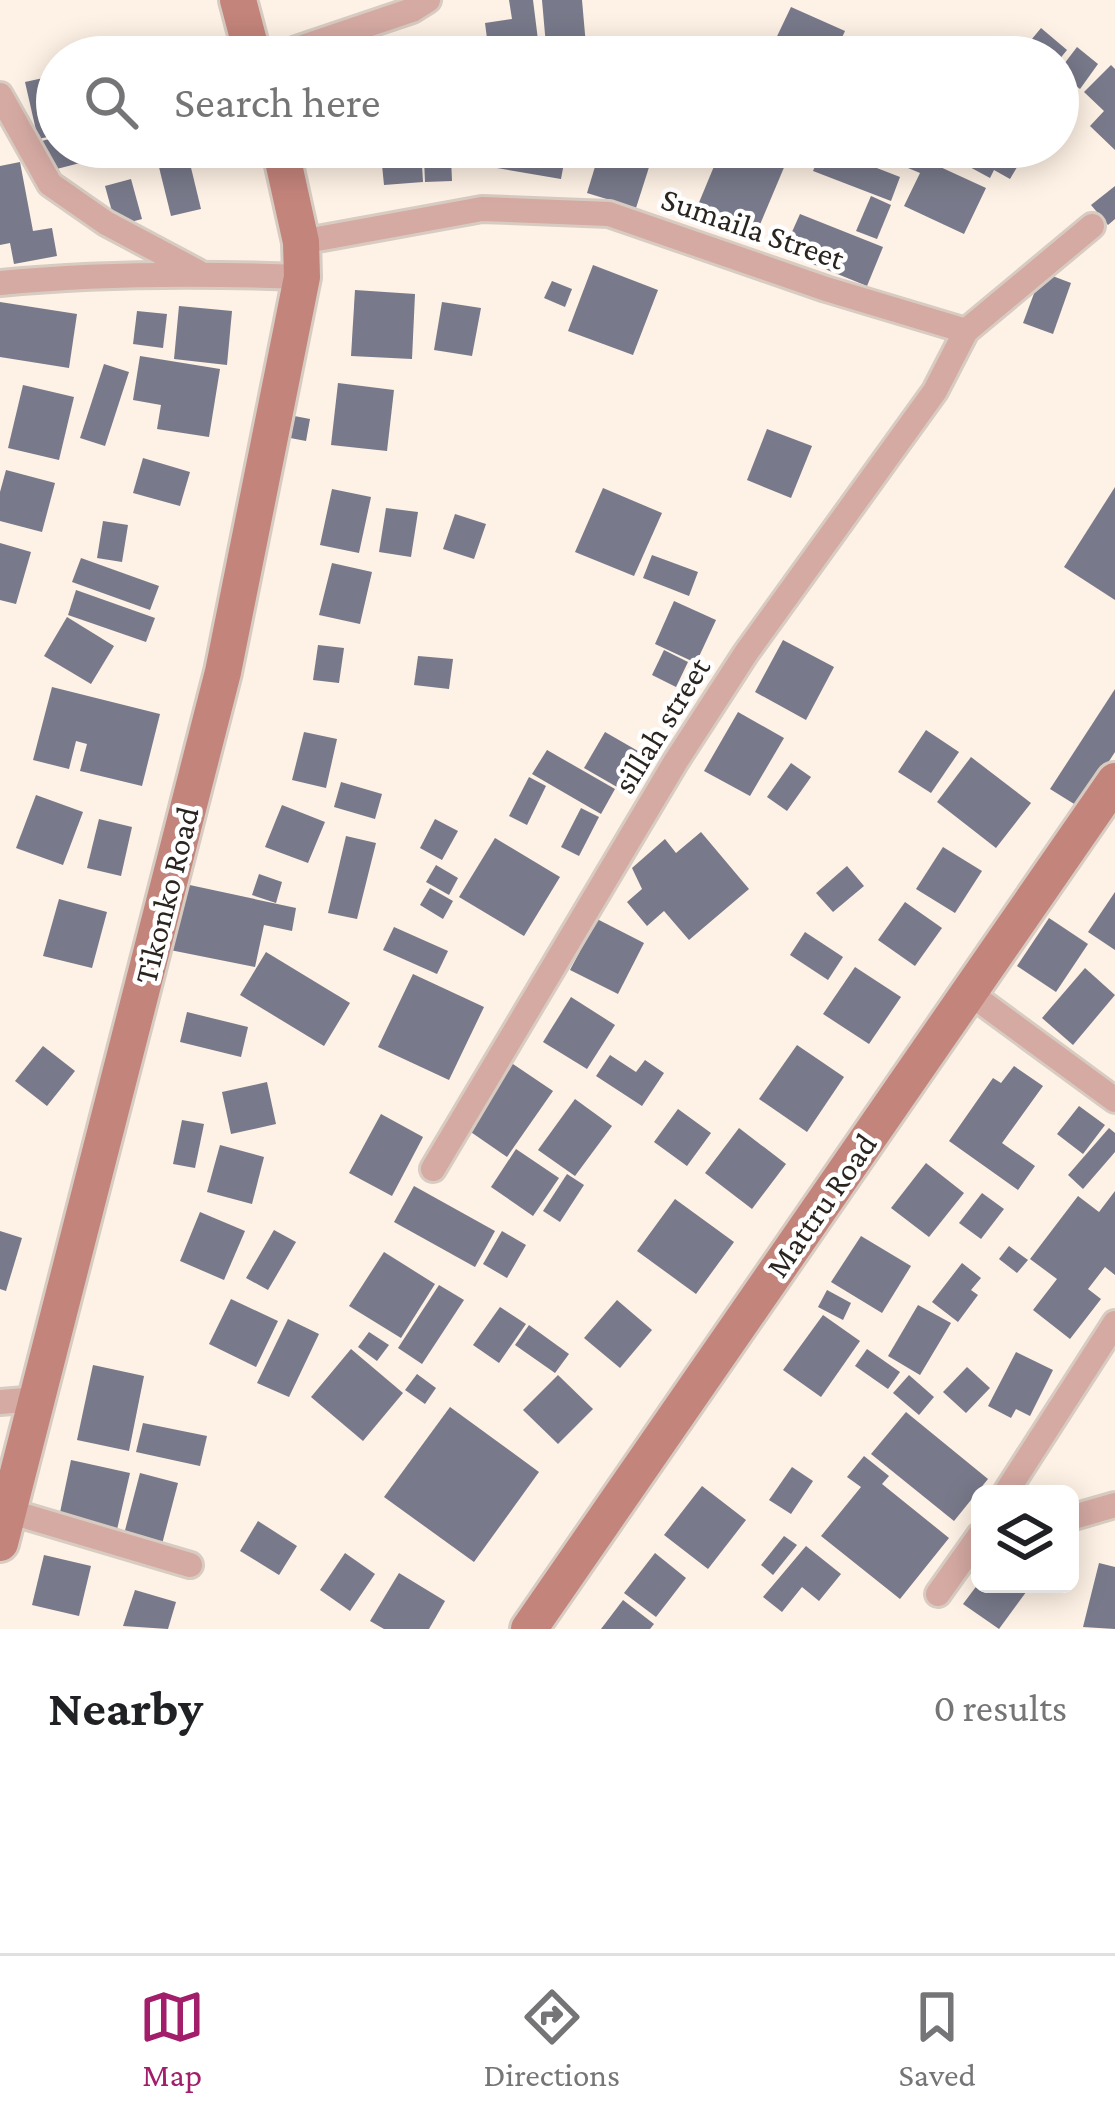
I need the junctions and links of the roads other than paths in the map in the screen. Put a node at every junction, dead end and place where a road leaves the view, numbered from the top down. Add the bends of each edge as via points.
1 (238, 0) edge
2 (428, 0) edge
3 (248, 36) edge
4 (335, 36) edge
5 (0, 94) edge
6 (36, 159) edge
7 (41, 168) edge
8 (284, 168) edge
9 (1092, 226) dead end
10 (302, 259) junction
11 (200, 273) junction
12 (0, 283) edge
13 (966, 331) junction
14 (1115, 782) edge
15 (968, 992) junction
16 (1115, 1100) edge
17 (434, 1169) dead end
18 (1115, 1323) edge
19 (37, 1399) junction
20 (0, 1402) edge
21 (1011, 1485) edge
22 (1115, 1506) edge
23 (1079, 1515) edge
24 (4, 1527) edge
25 (190, 1565) dead end
26 (529, 1629) edge

1 - 3 street
2 - 4 street
5 - 6 street
7 - 11 street via 50,184 106,223
8 - 10 street
9 - 13 street
10 - 11 street, Sumaila Street
10 - 13 street, Sumaila Street via 482,209 609,214
10 - 19 street, Tikonko Road via 223,672
11 - 12 street, Sumaila Street
13 - 17 street, sillah street via 935,391 676,761
14 - 15 street, Mattru Road
15 - 16 street
15 - 26 street, Mattru Road
18 - 21 street
19 - 20 street
19 - 24 street, Tikonko Road
22 - 23 street
24 - 25 street

